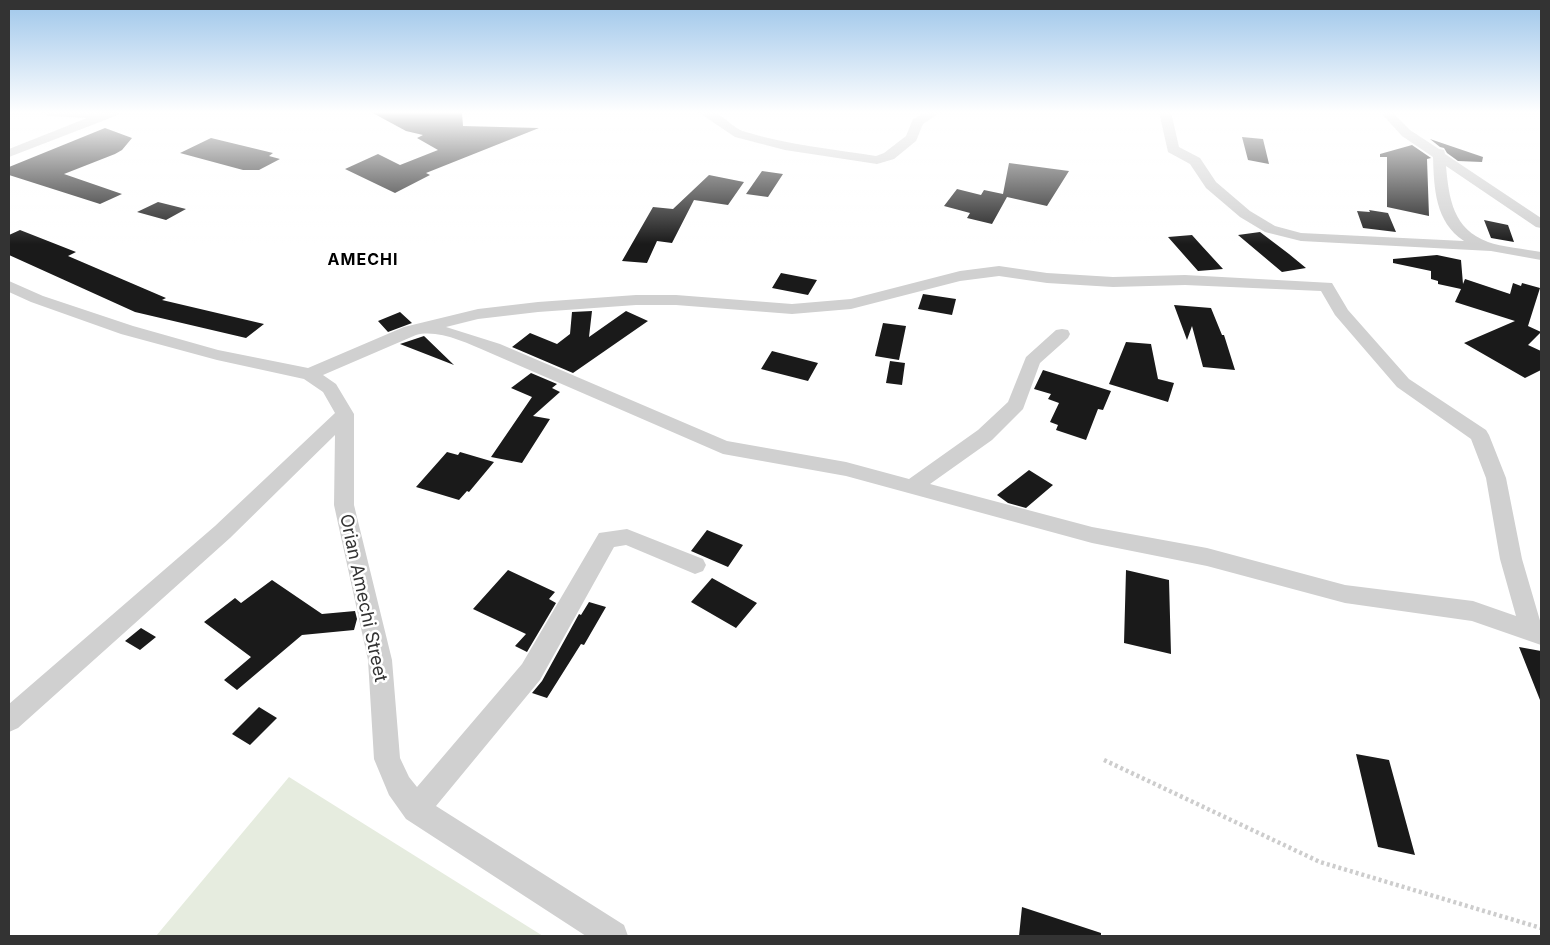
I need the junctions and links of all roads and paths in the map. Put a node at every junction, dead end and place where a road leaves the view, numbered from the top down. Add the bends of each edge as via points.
1 (851, 156) edge
2 (889, 156) edge
3 (1186, 156) edge
4 (1439, 156) edge
5 (1443, 156) edge
6 (1541, 224) edge
7 (1491, 246) junction
8 (1541, 256) edge
9 (9, 286) edge
10 (425, 326) junction
11 (1062, 334) dead end
12 (310, 374) junction
13 (345, 414) junction
14 (913, 486) junction
15 (695, 565) dead end
16 (1537, 634) edge
17 (9, 720) edge
18 (1104, 760) dead end
19 (416, 809) junction
20 (1541, 928) edge
21 (614, 936) edge

1 - 2 street via 877,160
3 - 7 street via 1195,161 1211,185 1245,214 1270,229 1302,237
4 - 7 street via 1443,199 1448,215 1464,235
5 - 6 street
7 - 8 street
9 - 12 street via 127,330 216,354
10 - 12 street via 380,342
10 - 14 street via 494,348 716,445
10 - 16 street via 491,312 636,300 792,309 851,304 960,276 999,270 1047,278 1113,282 1186,280 1326,286 1341,312 1403,383 1479,435 1496,478 1511,559
11 - 14 street via 1032,361 1016,405 985,435
12 - 13 street via 330,388
13 - 17 street via 141,606
13 - 19 street, Orian Amechi Street via 344,505 380,660 387,759 398,786
14 - 16 street via 1092,535 1207,557 1345,594 1473,611
15 - 19 street via 627,537 607,539 532,672
18 - 20 path via 1320,862
19 - 21 street, Orian Amechi Street

